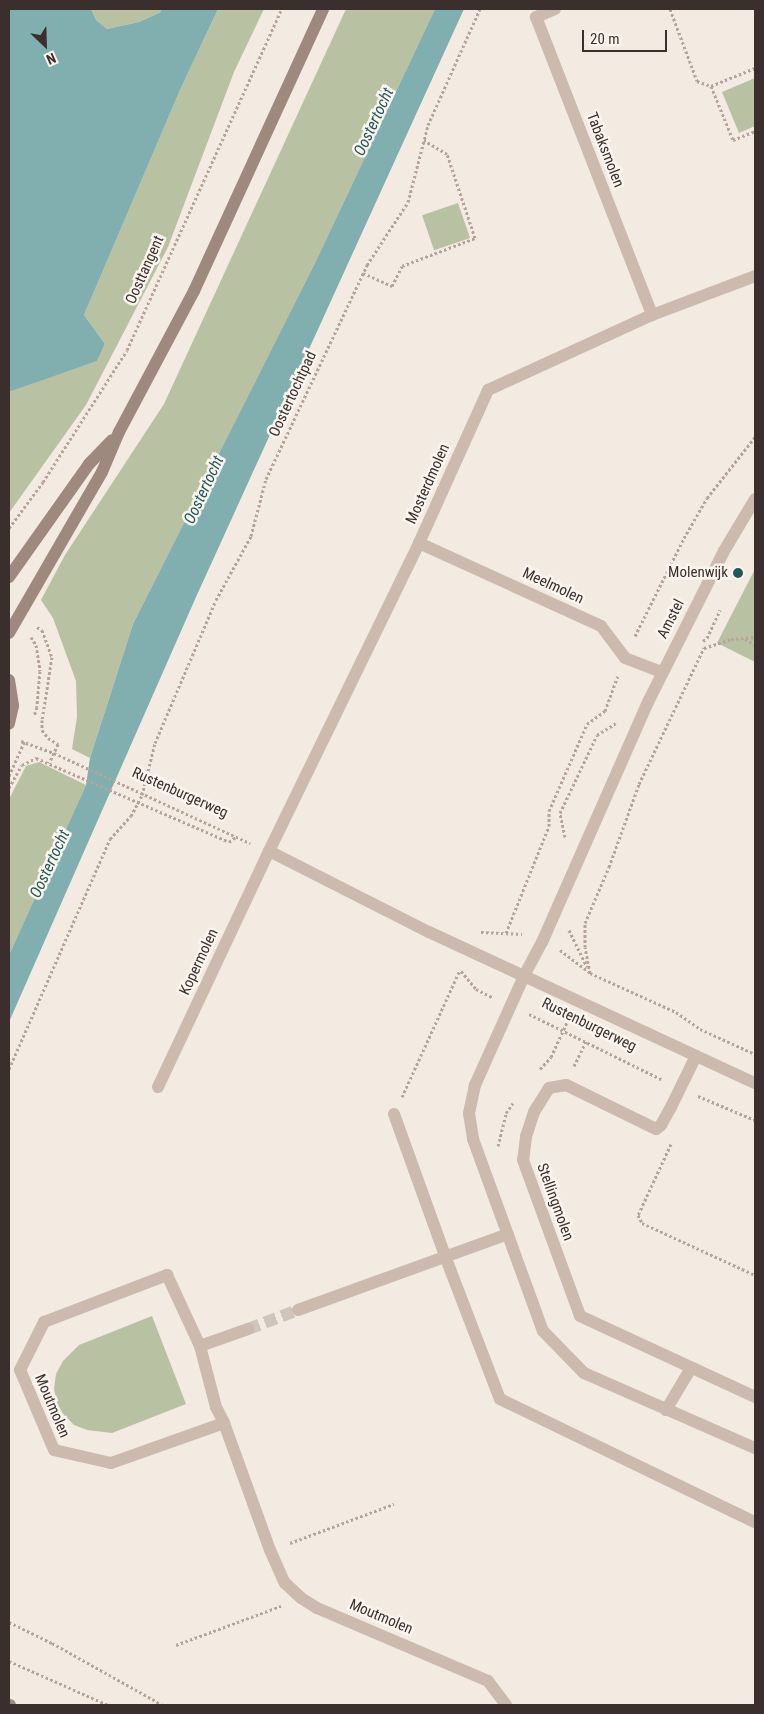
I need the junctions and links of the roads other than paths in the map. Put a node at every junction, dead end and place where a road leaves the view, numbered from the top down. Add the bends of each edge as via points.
1 (323, 9) edge
2 (555, 9) edge
3 (755, 276) edge
4 (652, 314) junction
5 (119, 432) junction
6 (755, 499) edge
7 (419, 543) junction
8 (9, 577) edge
9 (9, 633) edge
10 (662, 672) junction
11 (9, 680) edge
12 (9, 724) edge
13 (269, 851) junction
14 (524, 976) junction
15 (696, 1056) junction
16 (755, 1083) edge
17 (158, 1087) dead end
18 (394, 1114) road end
19 (508, 1234) junction
20 (445, 1256) junction
21 (298, 1310) tunnel mouth
22 (248, 1329) tunnel mouth
23 (200, 1346) junction
24 (691, 1368) junction
25 (755, 1397) edge
26 (666, 1410) junction
27 (224, 1423) junction
28 (755, 1448) edge
29 (755, 1522) edge
30 (506, 1705) edge

1 - 5 main road via 194,291
2 - 4 street, Tabaksmolen via 536,17
3 - 4 street, Mosterdmolen
4 - 7 street, Mosterdmolen via 488,390
5 - 8 main road via 89,464
5 - 9 main road via 102,472
6 - 10 street, Amstel via 724,551
7 - 10 street, Meelmolen via 601,626 625,658
7 - 13 street, Mosterdmolen
10 - 14 street, Amstel
11 - 12 main road via 13,706
13 - 14 street, Rustenburgerweg
13 - 17 street, Kopermolen
14 - 15 street, Rustenburgerweg
14 - 19 street via 475,1084 469,1113 473,1139
15 - 16 street, Rustenburgerweg
15 - 24 street, Stellingmolen via 656,1129 566,1085 549,1088 534,1112 523,1160 580,1316
18 - 20 street
19 - 20 street
19 - 26 street via 544,1331 584,1373
20 - 21 street
20 - 29 street via 500,1399
22 - 23 street
23 - 27 street, Moutmolen via 216,1407
23 - 27 street, Moutmolen via 167,1275 44,1322 20,1370 54,1450 111,1463
24 - 25 street, Stellingmolen
24 - 26 street
26 - 28 street
27 - 30 street, Moutmolen via 285,1583 317,1608 488,1681

